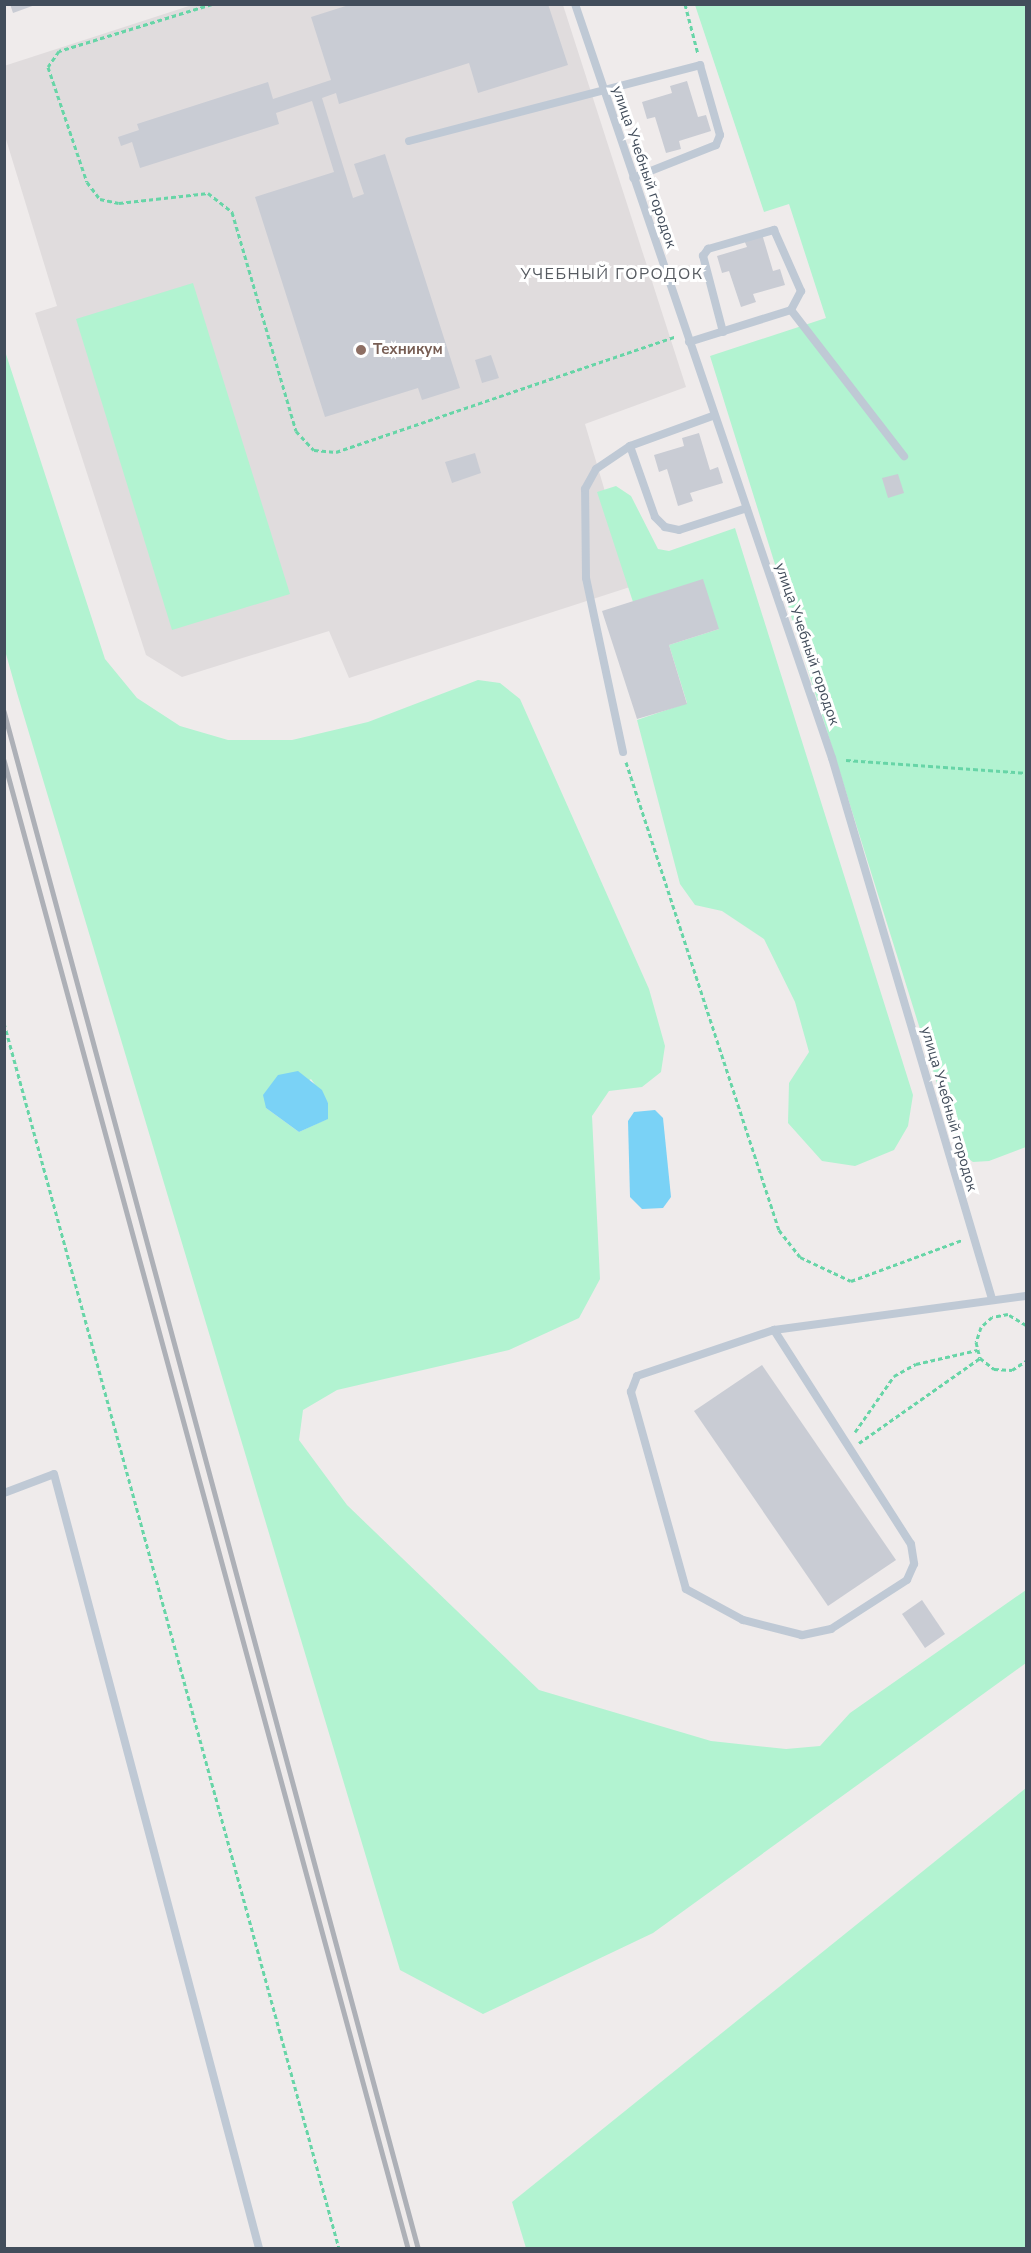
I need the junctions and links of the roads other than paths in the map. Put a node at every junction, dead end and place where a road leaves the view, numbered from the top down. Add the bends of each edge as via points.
1 (575, 4) edge
2 (605, 94) junction
3 (410, 141) dead end
4 (633, 178) junction
5 (791, 310) junction
6 (723, 332) junction
7 (689, 342) junction
8 (716, 415) junction
9 (630, 446) junction
10 (904, 456) dead end
11 (747, 507) junction
12 (623, 752) road end
13 (1026, 1296) edge
14 (992, 1299) junction
15 (774, 1330) junction
16 (4, 1493) edge
17 (259, 2248) edge

1 - 2 lane, улица Учебный городок
2 - 3 lane
2 - 4 lane, улица Учебный городок
2 - 4 lane via 700,65 720,135 716,145
4 - 7 lane, улица Учебный городок
5 - 6 lane
5 - 6 lane via 801,291 781,236 764,229 708,249 703,256
5 - 10 lane
6 - 7 lane
7 - 8 lane, улица Учебный городок
8 - 9 lane
8 - 11 lane, улица Учебный городок
9 - 11 lane via 655,517 665,527 679,530
9 - 12 lane via 596,469 585,489 583,512 586,578
11 - 14 lane, улица Учебный городок via 832,758
13 - 14 lane
14 - 15 lane
15 - 15 lane via 911,1544 914,1564 907,1580 831,1629 801,1635 743,1620 686,1589 632,1392 637,1376
16 - 17 lane via 54,1474

